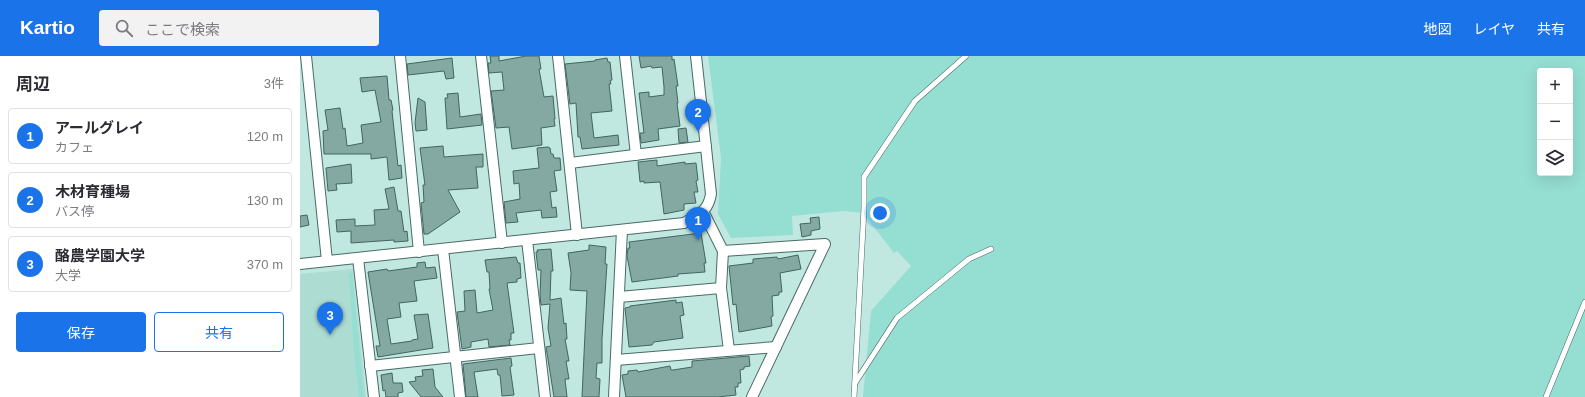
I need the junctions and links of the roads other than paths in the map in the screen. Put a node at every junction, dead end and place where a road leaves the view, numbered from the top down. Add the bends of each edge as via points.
1 (306, 56) edge
2 (400, 56) edge
3 (481, 56) edge
4 (558, 56) edge
5 (625, 56) edge
6 (696, 56) edge
7 (966, 56) edge
8 (310, 97) junction
9 (300, 98) edge
10 (706, 146) junction
11 (636, 155) junction
12 (570, 163) junction
13 (703, 212) junction
14 (622, 230) junction
15 (578, 234) junction
16 (528, 240) junction
17 (502, 243) junction
18 (443, 249) junction
19 (991, 249) dead end
20 (723, 251) junction
21 (419, 252) junction
22 (358, 258) junction
23 (328, 261) junction
24 (300, 264) edge
25 (720, 288) junction
26 (619, 297) junction
27 (1585, 302) edge
28 (776, 347) junction
29 (539, 348) junction
30 (728, 350) junction
31 (456, 357) junction
32 (616, 360) junction
33 (370, 366) junction
34 (855, 384) junction
35 (374, 397) edge
36 (460, 397) edge
37 (545, 397) edge
38 (614, 397) edge
39 (752, 397) edge
40 (854, 397) edge
41 (1546, 397) edge

1 - 8 street
2 - 21 street
3 - 17 street
4 - 12 street
5 - 11 street
6 - 10 street
7 - 34 lane via 915,101 864,177
8 - 9 street
8 - 23 street
10 - 11 street
10 - 13 street via 712,194 709,205
11 - 12 street
12 - 15 street
13 - 14 street via 684,223
13 - 20 street
14 - 15 street
14 - 26 street
15 - 16 street
16 - 17 street
16 - 29 street
17 - 18 street
18 - 21 street
18 - 31 street
19 - 34 lane via 969,259 897,318
20 - 25 street
20 - 28 street via 825,244
21 - 22 street
22 - 23 street
22 - 33 street
23 - 24 street
25 - 26 street
25 - 30 street
26 - 32 street
27 - 41 lane
28 - 30 street
28 - 39 street
29 - 31 street
29 - 37 street
30 - 32 street
31 - 33 street
31 - 36 street
32 - 38 street
33 - 35 street
34 - 40 lane

